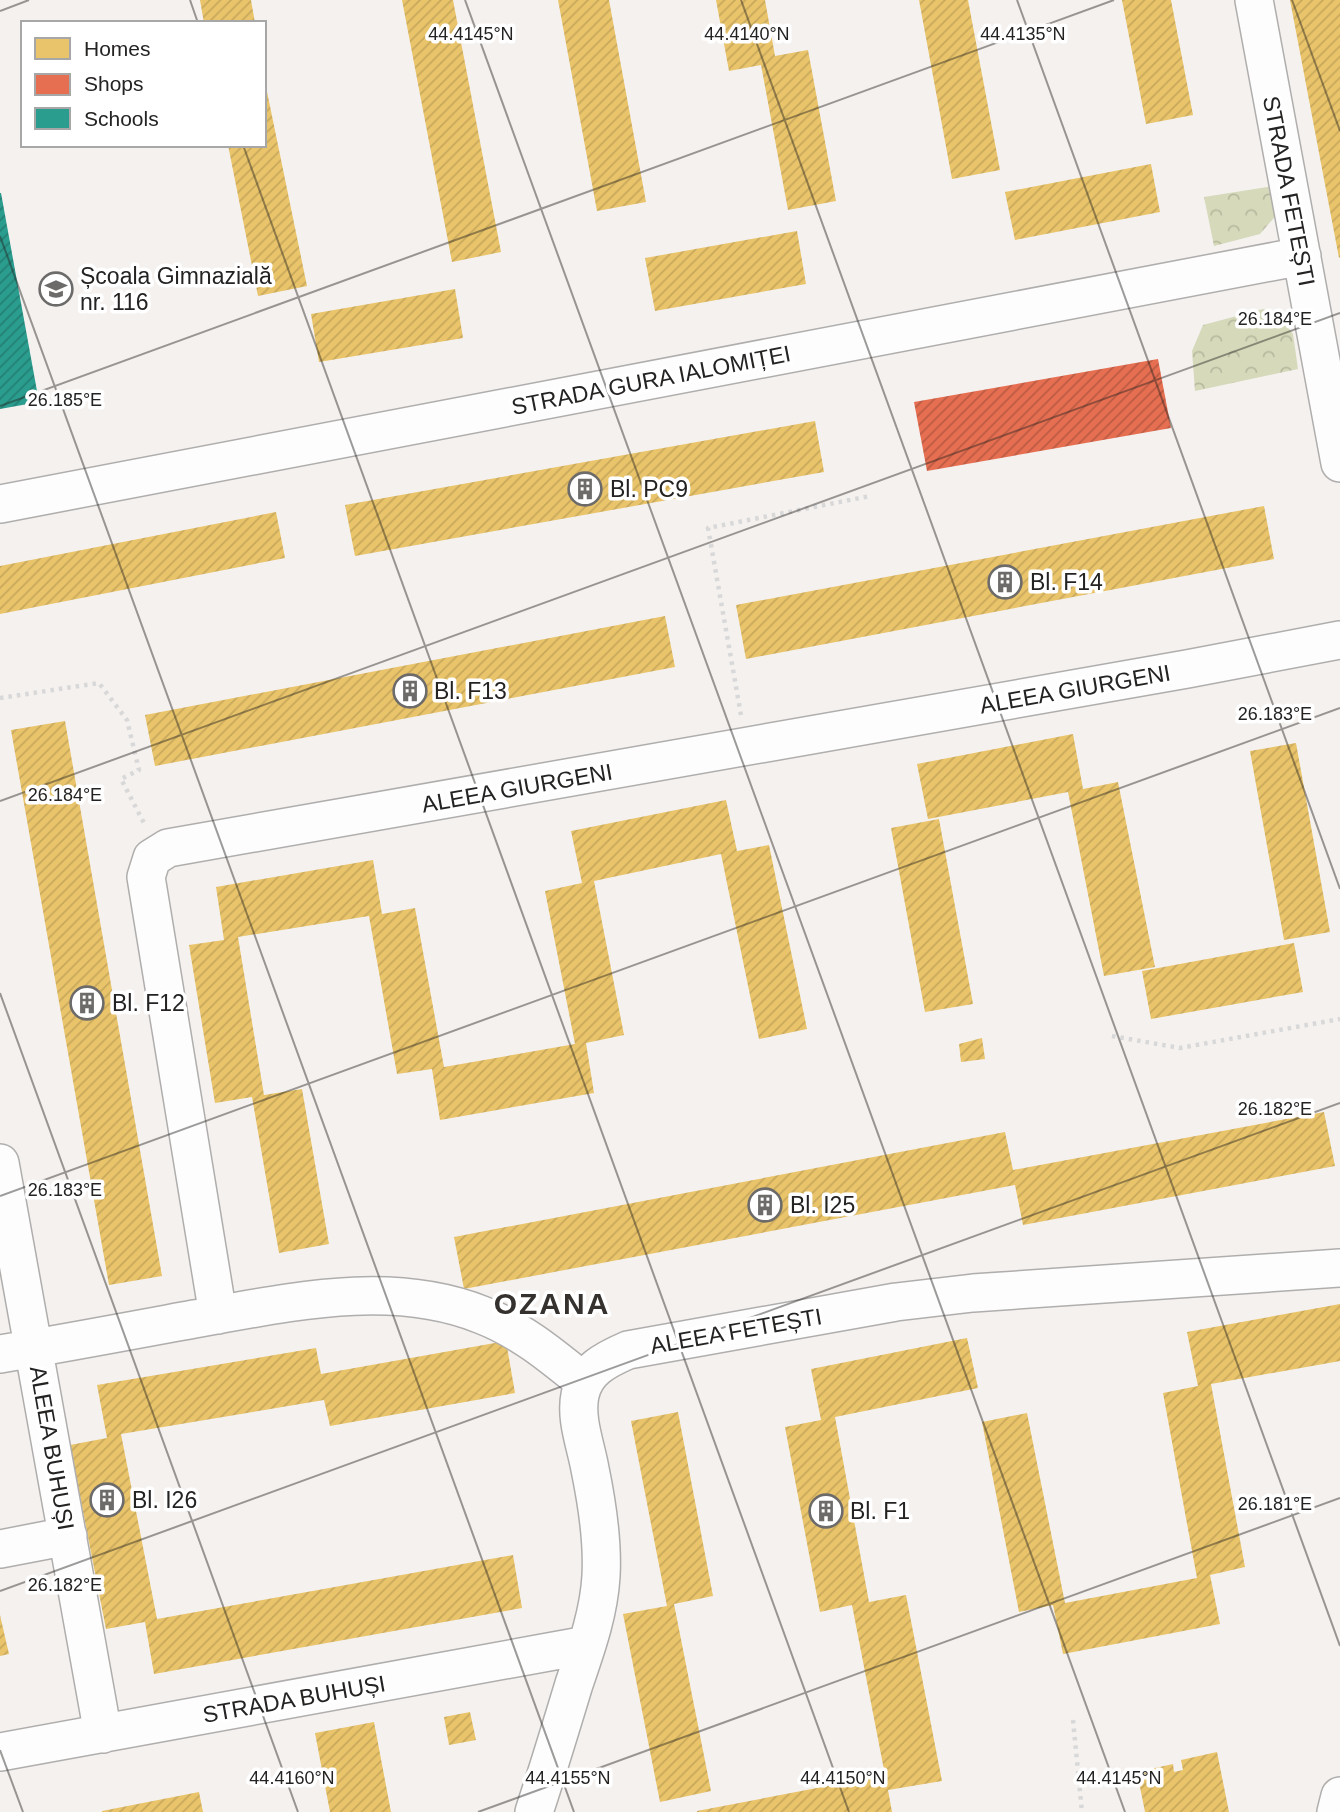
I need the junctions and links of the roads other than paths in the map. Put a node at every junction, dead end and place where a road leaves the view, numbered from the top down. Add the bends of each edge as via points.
1 (1254, 0) edge
2 (1302, 256) junction
3 (1336, 422) edge
4 (1340, 463) edge
5 (0, 504) edge
6 (1340, 640) edge
7 (0, 1163) edge
8 (1340, 1268) edge
9 (218, 1315) junction
10 (17, 1351) edge
11 (584, 1382) junction
12 (68, 1536) junction
13 (0, 1549) edge
14 (587, 1644) junction
15 (103, 1734) junction
16 (0, 1752) edge
17 (1340, 1796) edge
18 (534, 1812) edge
19 (1336, 1812) edge

1 - 2 street, STRADA FETEȘTI
2 - 3 street, STRADA FETEȘTI
2 - 5 street, STRADA GURA IALOMIȚEI
3 - 4 street, STRADA FETEȘTI
6 - 9 street, ALEEA GIURGENI via 168,848 152,858 146,877
7 - 10 street, ALEEA BUHUȘI
8 - 11 street, ALEEA FETEȘTI via 972,1293 897,1303 628,1350 595,1368
9 - 10 street
9 - 11 street via 300,1300 362,1296 443,1303 482,1314 518,1332
10 - 12 street, ALEEA BUHUȘI
11 - 14 street via 579,1413 601,1565 599,1597
12 - 13 street
12 - 15 street, ALEEA BUHUȘI
14 - 15 street, STRADA BUHUȘI
14 - 18 street
15 - 16 street, STRADA BUHUȘI
17 - 19 street

